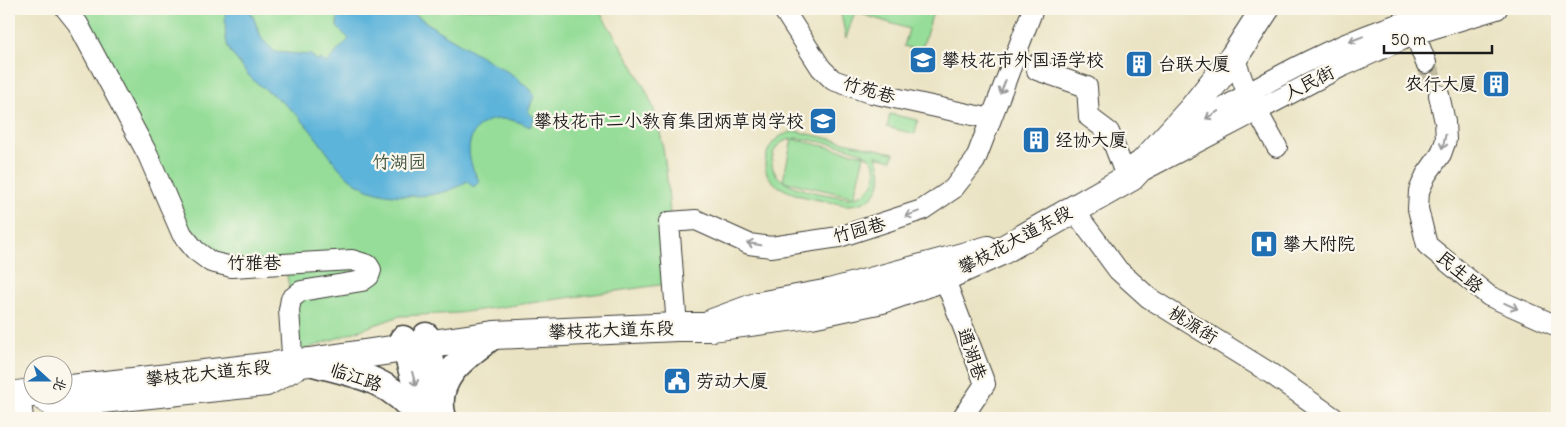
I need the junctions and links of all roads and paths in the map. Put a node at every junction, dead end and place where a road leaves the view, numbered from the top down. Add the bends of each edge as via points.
1 (66, 9) edge
2 (783, 9) edge
3 (1032, 9) edge
4 (1452, 9) edge
5 (1497, 9) edge
6 (1255, 13) edge
7 (1415, 34) junction
8 (1234, 57) junction
9 (1426, 63) tunnel mouth
10 (1037, 64) dead end
11 (1439, 95) tunnel mouth
12 (1252, 102) junction
13 (991, 119) junction
14 (1277, 147) dead end
15 (1153, 153) junction
16 (1128, 174) junction
17 (1073, 209) junction
18 (999, 248) junction
19 (947, 285) junction
20 (676, 323) junction
21 (711, 323) junction
22 (1557, 326) edge
23 (494, 335) junction
24 (416, 342) junction
25 (299, 360) junction
26 (72, 377) edge
27 (72, 389) edge
28 (45, 404) edge
29 (432, 416) edge
30 (962, 418) edge
31 (1334, 418) edge

1 - 25 street, 竹雅巷 via 78,24 139,137 182,234 195,250 211,262 232,267 352,260 368,265 371,270 369,276 362,281 301,291 291,299 288,310
2 - 13 street, 竹苑巷 via 821,68 833,80 867,92
3 -> 13 street, 竹园巷
4 -> 12 street, 人民街 via 1409,19 1334,47
5 - 7 street, 人民街
6 - 8 highway
6 - 16 highway
7 - 9 street
7 - 12 street, 人民街
8 - 12 street
8 - 15 highway
10 - 16 street via 1036,70 1087,87 1089,118 1109,132
11 -> 22 street, 民生路 via 1446,140 1419,191 1418,208 1427,245 1488,296
12 - 14 street
12 -> 15 street, 人民街
12 - 16 street, 人民街
13 -> 20 street, 竹园巷 via 974,161 952,189 922,210 881,225 839,237 772,247 748,244 696,220 669,222
15 - 16 highway
16 - 17 highway, 攀枝花大道东段
16 - 18 highway, 攀枝花大道东段
17 - 18 highway, 攀枝花大道东段
17 - 31 street, 桃源街 via 1118,270 1149,298 1270,373
18 - 19 street
18 - 21 highway, 攀枝花大道东段 via 881,291
19 - 21 street via 883,309 812,324
19 - 30 street, 通湖巷 via 985,384
20 - 21 highway, 攀枝花大道东段
20 - 23 highway, 攀枝花大道东段
20 - 24 highway, 攀枝花大道东段 via 494,326
23 - 24 highway, 攀枝花大道东段
23 - 29 main road via 452,368
24 - 25 highway, 攀枝花大道东段
24 - 29 main road
25 - 26 highway, 攀枝花大道东段
25 - 27 highway, 攀枝花大道东段
25 - 28 street via 268,386 54,408
25 - 29 main road, 临江路 via 380,383

